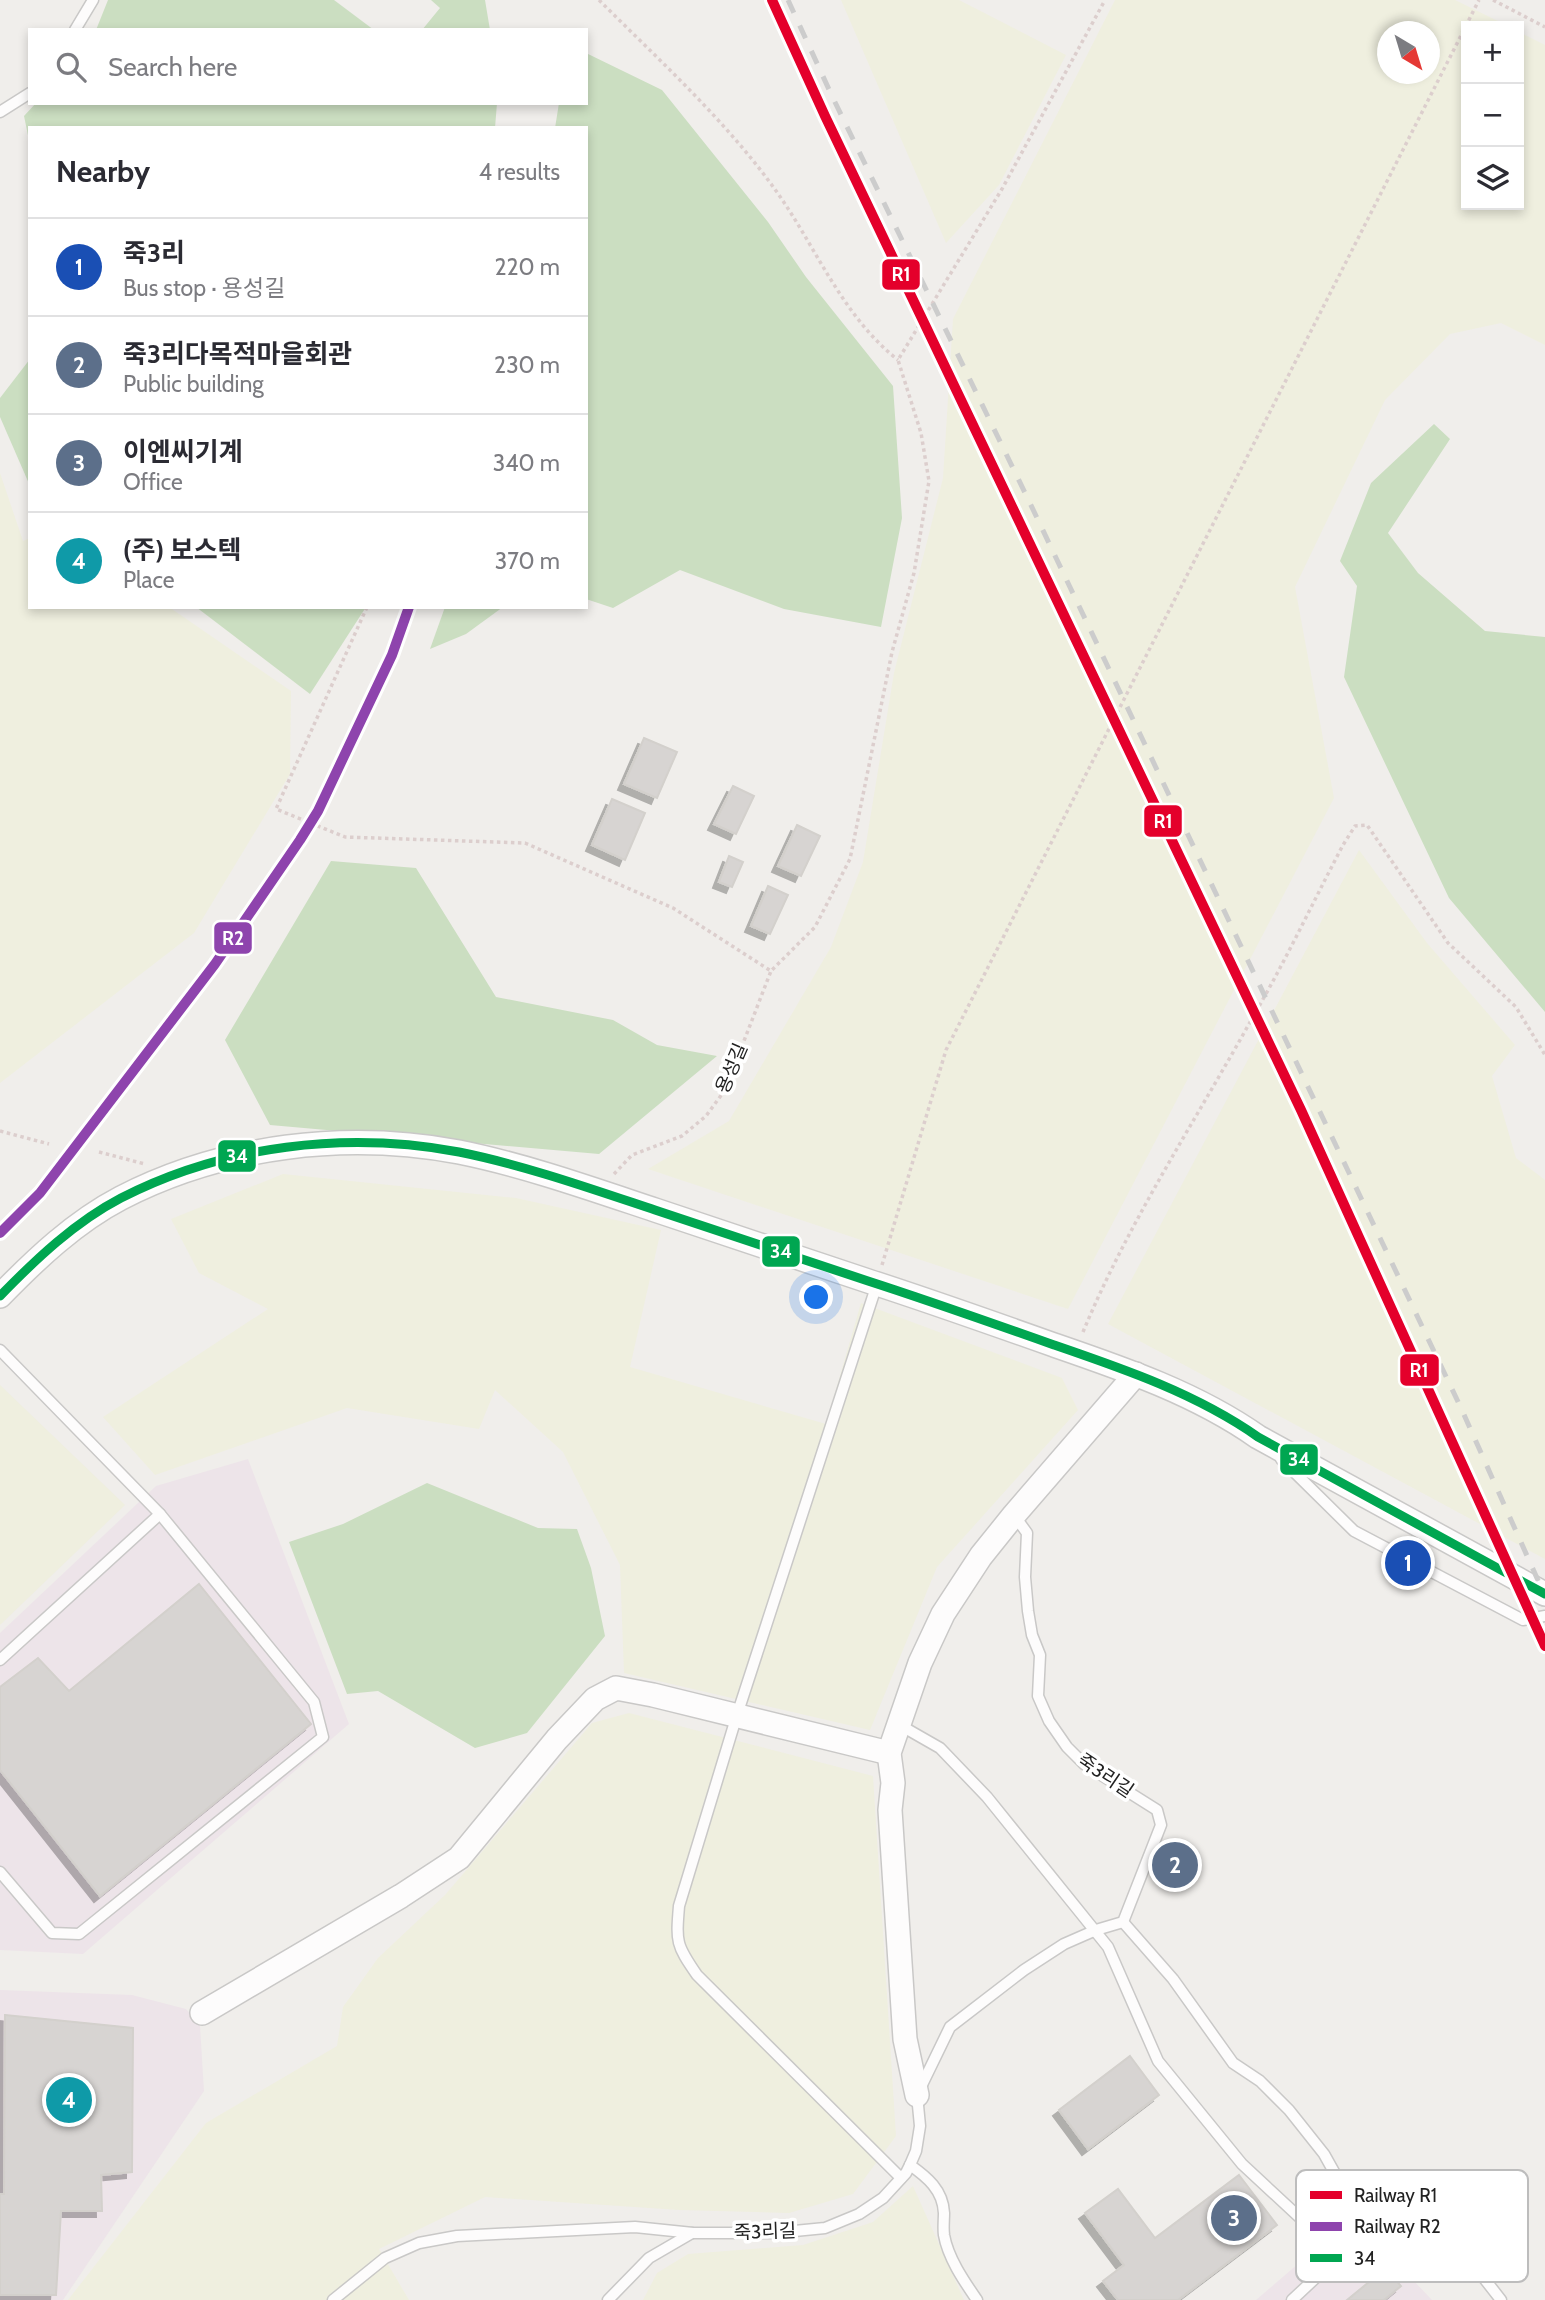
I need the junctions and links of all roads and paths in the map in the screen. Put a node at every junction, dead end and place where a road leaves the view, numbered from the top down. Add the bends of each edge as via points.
1 (93, 0) edge
2 (599, 0) edge
3 (1105, 0) edge
4 (1479, 0) edge
5 (1493, 0) edge
6 (1545, 27) edge
7 (76, 28) edge
8 (28, 94) edge
9 (0, 113) edge
10 (898, 360) junction
11 (366, 609) edge
12 (771, 971) junction
13 (1545, 1055) edge
14 (0, 1131) edge
15 (49, 1144) dead end
16 (99, 1152) dead end
17 (179, 1172) junction
18 (597, 1191) junction
19 (877, 1283) junction
20 (0, 1296) edge
21 (0, 1350) edge
22 (1075, 1352) junction
23 (1136, 1374) junction
24 (1258, 1437) junction
25 (160, 1514) junction
26 (1014, 1515) junction
27 (1545, 1594) edge
28 (1545, 1616) edge
29 (0, 1660) edge
30 (737, 1715) junction
31 (898, 1724) junction
32 (889, 1753) junction
33 (0, 1872) edge
34 (1123, 1922) junction
35 (1096, 1930) junction
36 (202, 2013) dead end
37 (918, 2095) junction
38 (909, 2165) junction
39 (1333, 2170) edge
40 (901, 2178) junction
41 (1296, 2213) edge
42 (693, 2233) junction
43 (1311, 2282) edge
44 (1486, 2282) edge
45 (333, 2300) edge
46 (608, 2300) edge
47 (976, 2300) edge
48 (1292, 2300) edge
49 (1500, 2300) edge

1 - 7 lane
2 - 10 path via 718,120 774,188 841,297 879,345
3 - 10 path via 1002,189
4 - 19 path via 946,1050
5 - 6 path
8 - 9 lane
10 - 12 path via 921,433 929,481 914,573 892,652 850,859 815,927
11 - 12 path via 276,809 345,837 526,843 673,908
12 - 18 path, 용성길 via 724,1090 706,1116 682,1136 632,1155
13 - 22 path via 1516,1007 1448,943 1367,825 1355,826 1104,1286
14 - 15 path
16 - 17 path
17 - 18 street via 240,1155 312,1144 393,1144 459,1152
17 - 20 street via 119,1199 61,1238
18 - 19 street
19 - 22 street
19 - 30 lane
21 - 25 lane
22 - 23 street
23 - 24 street via 1231,1418
23 - 26 street, 죽3리길
24 - 27 street
24 - 28 lane via 1354,1531 1523,1620
25 - 29 lane
25 - 33 lane via 314,1702 323,1737 79,1934 52,1933
26 - 31 street, 죽3리길 via 943,1614
26 - 34 lane, 죽3리길 via 1027,1533 1028,1611 1040,1655 1038,1696 1049,1721 1084,1765 1157,1810 1161,1825
30 - 32 street
30 - 36 street via 616,1688 594,1699 459,1858
30 - 40 lane via 680,1906 677,1932 681,1952 697,1975
31 - 32 street, 죽3리길
31 - 35 lane via 940,1748 987,1797
32 - 37 street, 죽3리길 via 905,2039
34 - 35 lane, 죽3리길
34 - 39 lane via 1173,1979 1233,2063 1260,2081 1289,2110
35 - 37 lane, 죽3리길 via 1024,1970 950,2027
35 - 41 lane via 1108,1947 1158,2061 1242,2164
37 - 38 lane, 죽3리길 via 920,2126
38 - 40 lane, 죽3리길
38 - 47 lane via 934,2185 943,2201 944,2235
40 - 42 lane, 죽3리길 via 859,2214 825,2228
42 - 45 lane, 죽3리길 via 635,2227 457,2236 419,2243 385,2258
42 - 46 lane via 649,2258
43 - 48 lane
44 - 49 lane

